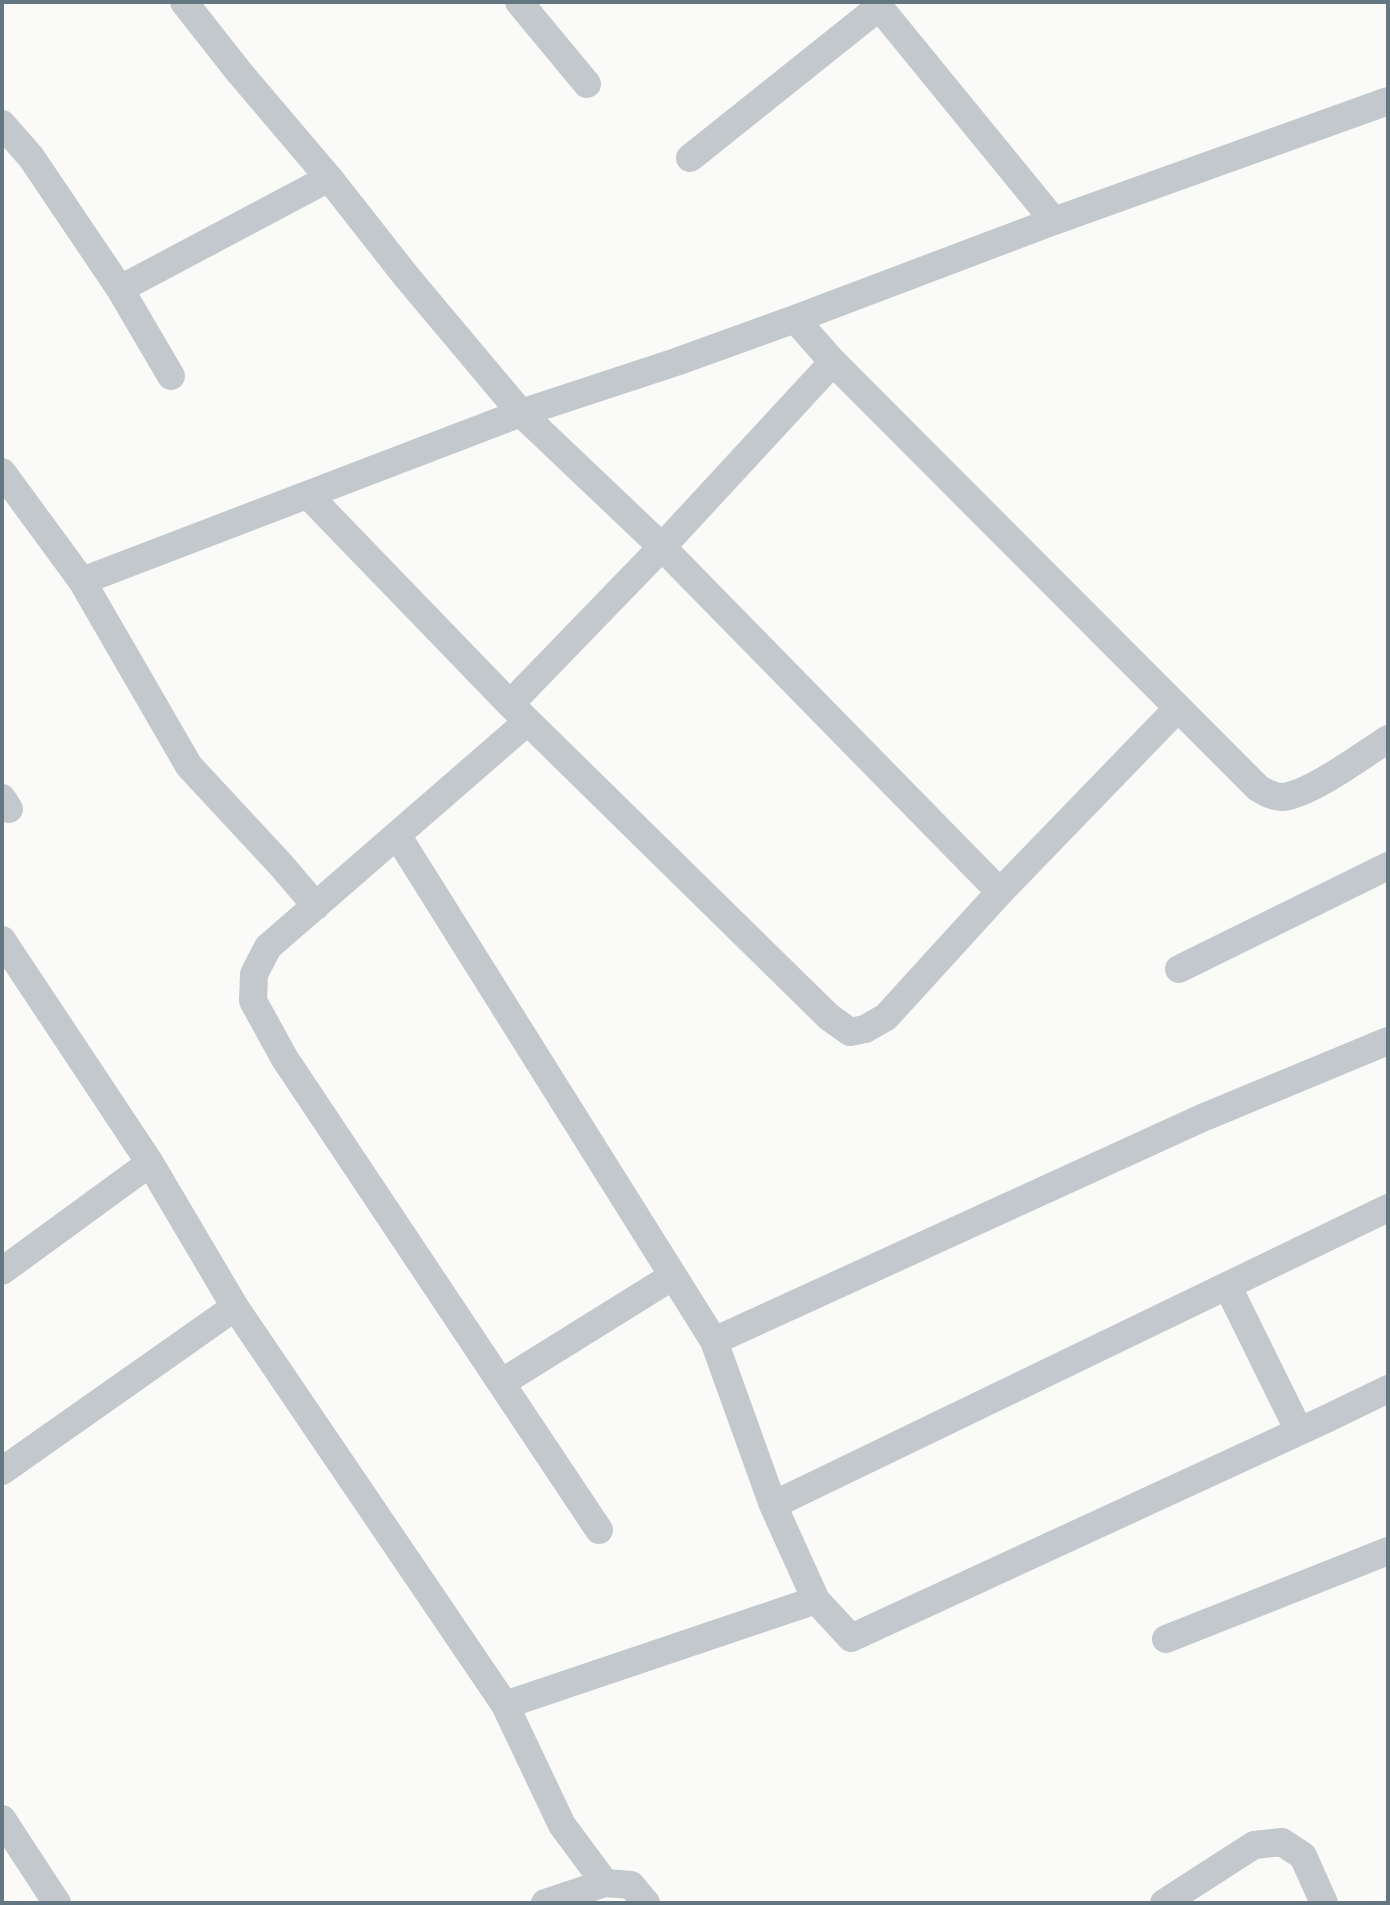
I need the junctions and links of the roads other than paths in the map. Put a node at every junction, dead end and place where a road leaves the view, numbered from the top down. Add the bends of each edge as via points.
1 (184, 2) edge
2 (877, 4) edge
3 (529, 5) edge
4 (587, 83) dead end
5 (1388, 101) edge
6 (2, 124) edge
7 (690, 158) dead end
8 (328, 178) junction
9 (1054, 221) junction
10 (120, 289) junction
11 (795, 319) junction
12 (833, 362) junction
13 (171, 376) dead end
14 (522, 413) junction
15 (2, 472) edge
16 (308, 495) junction
17 (662, 547) junction
18 (82, 581) junction
19 (1178, 708) junction
20 (519, 713) junction
21 (1388, 739) edge
22 (397, 835) junction
23 (1388, 866) edge
24 (1000, 892) junction
25 (316, 906) junction
26 (2, 940) edge
27 (1179, 969) dead end
28 (1388, 1041) edge
29 (150, 1163) junction
30 (1388, 1208) edge
31 (2, 1271) edge
32 (673, 1276) junction
33 (1228, 1287) junction
34 (236, 1307) junction
35 (713, 1341) junction
36 (501, 1384) junction
37 (1388, 1389) edge
38 (1299, 1431) junction
39 (2, 1471) edge
40 (773, 1505) junction
41 (599, 1531) dead end
42 (1388, 1551) edge
43 (816, 1600) junction
44 (1166, 1639) dead end
45 (505, 1705) junction
46 (2, 1819) edge
47 (10, 1852) edge
48 (605, 1883) junction
49 (57, 1903) edge
50 (545, 1903) edge
51 (646, 1903) edge
52 (1164, 1903) edge
53 (1324, 1903) edge

1 - 8 street
2 - 7 street
2 - 9 street
3 - 4 street
5 - 9 street
6 - 10 street via 31,157
8 - 10 street
8 - 14 street
9 - 11 street
10 - 13 street
11 - 12 street
11 - 14 street
12 - 17 street
12 - 19 street
14 - 16 street
14 - 17 street
15 - 18 street
16 - 18 street
16 - 20 street
17 - 20 street
17 - 24 street
18 - 25 street via 189,766
19 - 21 street via 1271,796 1283,797 1313,786
19 - 24 street
20 - 22 street
20 - 24 street via 829,1017 850,1032 886,1017
22 - 25 street
22 - 32 street
23 - 27 street
25 - 36 street via 268,947 254,974 253,1001 285,1059
26 - 29 street
28 - 35 street via 1202,1118
29 - 31 street
29 - 34 street
30 - 33 street
32 - 35 street
32 - 36 street
33 - 38 street
33 - 40 street
34 - 39 street
34 - 45 street
35 - 40 street
36 - 41 street
37 - 38 street
38 - 43 street via 851,1639
40 - 43 street
42 - 44 street
43 - 45 street
45 - 48 street via 562,1825
46 - 47 street
47 - 49 street
48 - 50 street
48 - 51 street via 631,1885
52 - 53 street via 1254,1845 1282,1842 1303,1856

